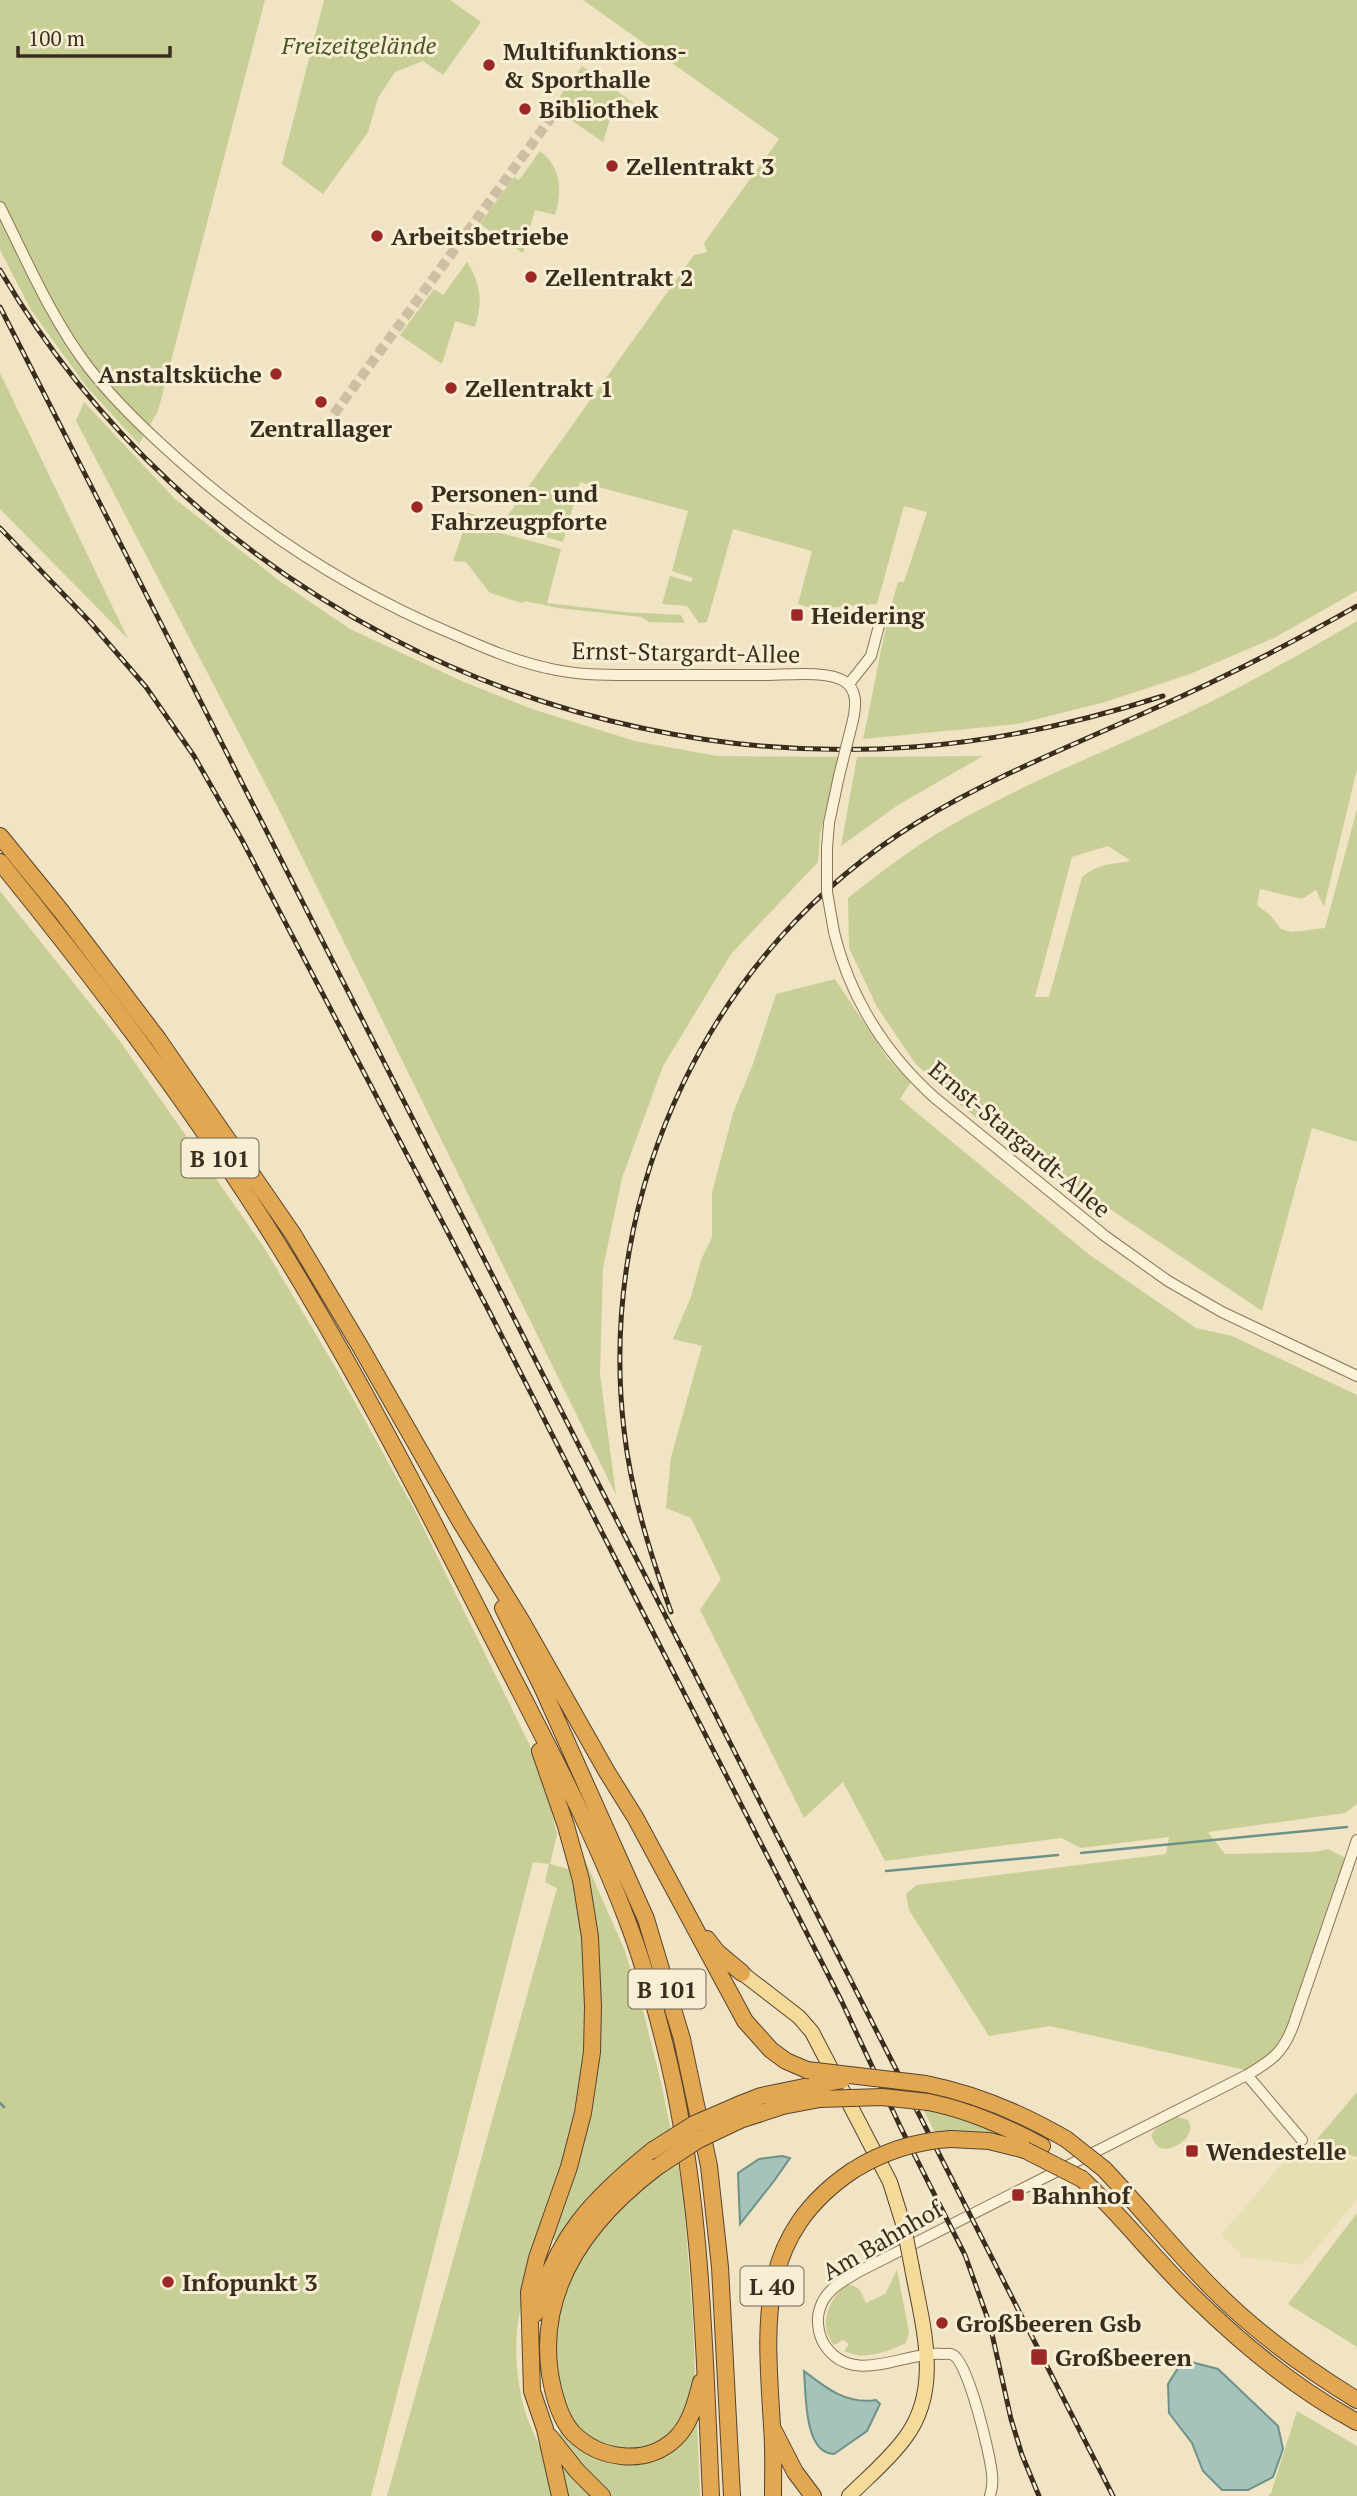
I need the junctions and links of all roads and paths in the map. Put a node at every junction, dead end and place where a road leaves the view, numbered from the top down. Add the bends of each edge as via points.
1 (0, 207) edge
2 (881, 618) dead end
3 (849, 684) junction
4 (0, 836) edge
5 (0, 862) edge
6 (1357, 1376) edge
7 (460, 1521) junction
8 (520, 1693) junction
9 (1357, 1840) edge
10 (694, 1924) junction
11 (742, 1973) joint
12 (1247, 2075) junction
13 (814, 2085) junction
14 (739, 2112) junction
15 (1302, 2140) dead end
16 (1082, 2179) junction
17 (531, 2326) junction
18 (927, 2354) junction
19 (705, 2366) junction
20 (1357, 2400) edge
21 (1357, 2422) edge
22 (545, 2429) junction
23 (773, 2429) junction
24 (561, 2496) edge
25 (602, 2496) edge
26 (711, 2496) edge
27 (732, 2496) edge
28 (772, 2496) edge
29 (813, 2496) edge
30 (849, 2496) edge
31 (990, 2496) edge

1 - 3 street, Ernst-Stargardt-Allee via 57,319 105,387 170,453 236,508 370,596 493,651 562,672 803,674
2 - 3 street via 871,656
3 - 6 street, Ernst-Stargardt-Allee, bridge via 856,698 829,823 827,892 834,932 852,986 877,1033 910,1075 944,1106 1105,1236 1222,1312
4 - 7 highway, B 101 via 150,1028 293,1234
5 - 8 highway, B 101 via 144,1048 278,1244 409,1475
7 - 10 highway
7 - 27 highway, B 101 via 543,1689 646,1919 682,2039 709,2166 716,2229
8 - 17 highway via 581,1880 590,1937 593,2006 583,2113 537,2258 529,2292
8 - 19 highway, B 101 via 629,1923 664,2043 690,2170
9 - 12 street, Am Bahnhof via 1287,2042 1276,2056
10 - 11 highway
10 - 13 highway via 753,2032
11 - 18 main road, bridge via 812,2032 890,2182 904,2227
12 - 15 street
12 - 18 street, Am Bahnhof via 858,2272 824,2297 818,2313 822,2340 849,2364 871,2367
13 - 14 highway via 761,2096
13 - 16 highway, bridge via 928,2102 986,2118 1042,2146
13 - 20 highway, bridge via 858,2077 958,2090 1000,2105 1066,2139 1104,2169 1172,2246 1261,2334
14 - 17 highway, bridge via 694,2124 653,2150 590,2206 554,2260
14 - 19 highway, bridge via 657,2167 609,2209 568,2265 548,2325 552,2388 571,2432 605,2454 628,2458 655,2452 675,2439 697,2400
16 - 21 highway, L 40 via 1236,2336 1303,2388
16 - 23 highway, L 40, bridge via 1026,2150 989,2141 951,2139 897,2149 852,2171 802,2220 777,2268 767,2322
17 - 22 highway via 532,2391
18 - 30 main road via 926,2392 912,2427 897,2449
18 - 31 street, Am Bahnhof via 954,2355 967,2374 989,2453
19 - 26 highway, B 101
22 - 24 highway
22 - 25 highway
23 - 28 highway
23 - 29 highway, L 40

